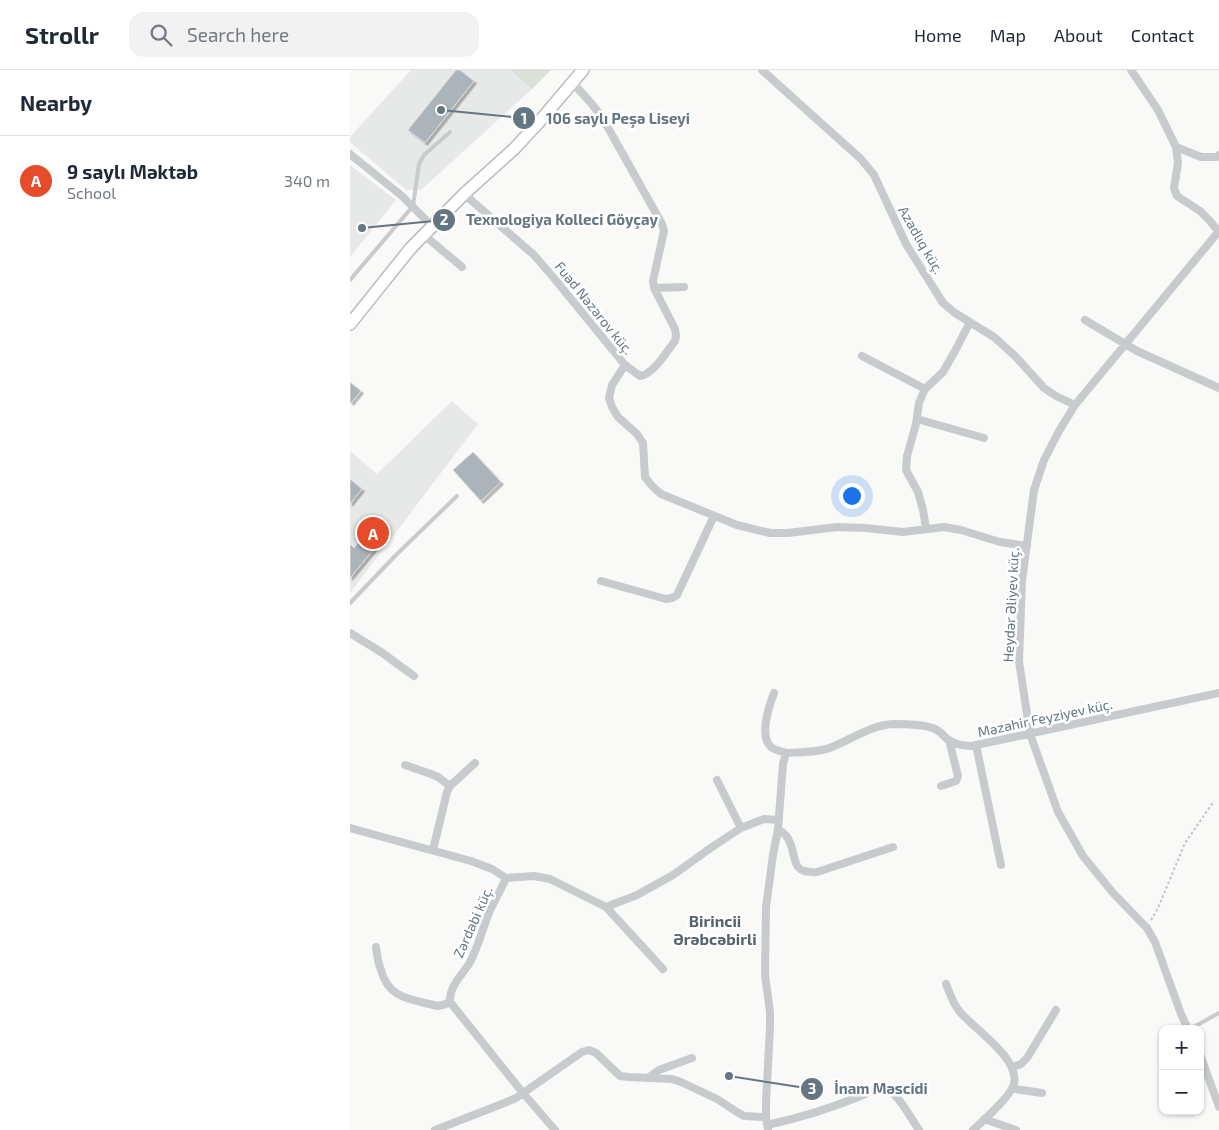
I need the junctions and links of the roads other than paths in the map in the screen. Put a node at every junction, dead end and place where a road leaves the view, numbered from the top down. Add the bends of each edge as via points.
1 (583, 70) edge
2 (762, 70) edge
3 (1130, 70) edge
4 (573, 83) junction
5 (450, 132) dead end
6 (1176, 147) junction
7 (350, 154) edge
8 (1219, 155) edge
9 (464, 194) junction
10 (413, 206) junction
11 (428, 230) junction
12 (1218, 231) edge
13 (462, 267) dead end
14 (350, 280) edge
15 (684, 287) dead end
16 (654, 288) junction
17 (1085, 320) dead end
18 (970, 322) junction
19 (350, 324) edge
20 (1125, 344) junction
21 (862, 356) dead end
22 (625, 365) junction
23 (1219, 388) edge
24 (925, 390) junction
25 (1075, 405) junction
26 (917, 419) junction
27 (984, 438) dead end
28 (457, 496) dead end
29 (714, 516) junction
30 (926, 529) junction
31 (1027, 546) junction
32 (601, 581) dead end
33 (350, 603) edge
34 (350, 633) edge
35 (414, 676) dead end
36 (774, 693) dead end
37 (1219, 693) edge
38 (1030, 734) junction
39 (949, 740) junction
40 (976, 746) junction
41 (786, 753) junction
42 (475, 763) dead end
43 (405, 765) dead end
44 (717, 780) dead end
45 (450, 786) junction
46 (941, 786) dead end
47 (779, 820) junction
48 (741, 828) junction
49 (778, 829) junction
50 (351, 830) edge
51 (893, 847) dead end
52 (433, 850) junction
53 (1001, 865) dead end
54 (506, 878) junction
55 (606, 907) junction
56 (376, 947) dead end
57 (663, 969) dead end
58 (946, 984) dead end
59 (450, 1002) junction
60 (1056, 1010) dead end
61 (1219, 1014) edge
62 (1187, 1025) edge
63 (1197, 1025) edge
64 (692, 1058) dead end
65 (1204, 1065) edge
66 (1012, 1067) junction
67 (648, 1078) junction
68 (1016, 1089) dead end
69 (523, 1093) junction
70 (1042, 1093) dead end
71 (1219, 1107) edge
72 (766, 1117) junction
73 (984, 1119) junction
74 (768, 1128) edge
75 (435, 1130) edge
76 (555, 1130) edge
77 (919, 1130) edge
78 (973, 1130) edge
79 (1016, 1130) edge

1 - 4 main road
2 - 18 street, Azadlıq küç. via 861,159 874,175 906,244 943,303
3 - 6 street via 1158,110
4 - 9 main road via 514,149
4 - 16 street via 602,117 662,224 664,231
5 - 10 lane via 424,155 419,164
6 - 8 street via 1201,157
6 - 12 street via 1178,163 1174,188 1177,196 1200,212
7 - 10 street
9 - 11 main road
9 - 22 street, Fuad Nəzərov küç. via 534,255
10 - 11 street
10 - 14 lane
11 - 13 street
11 - 19 main road
12 - 20 street, Heydər Əliyev küç.
15 - 16 street
16 - 22 street via 675,329 675,341 646,375 640,376
17 - 20 street
18 - 24 street via 942,372
18 - 25 street, Azadlıq küç. via 994,337 1044,388
20 - 23 street
20 - 25 street, Heydər Əliyev küç.
21 - 24 street
22 - 29 street, Fuad Nəzərov küç. via 612,385 609,398 618,417 643,443 645,476 661,494
24 - 26 street
25 - 31 street, Heydər Əliyev küç. via 1044,460 1034,490
26 - 27 street
26 - 30 street via 906,470 918,492
28 - 33 lane
29 - 30 street, Fuad Nəzərov küç. via 737,526 770,533 837,527 903,532
29 - 32 street via 677,595 672,598
30 - 31 street, Fuad Nəzərov küç. via 944,527
31 - 38 street, Heydər Əliyev küç. via 1022,581 1019,661
34 - 35 street
36 - 41 street via 765,728 772,748
37 - 38 street, Məzahir Feyziyev küç.
38 - 40 street, Məzahir Feyziyev küç.
38 - 62 street, Heydər Əliyev küç. via 1058,812 1083,856 1147,928
39 - 40 street, Məzahir Feyziyev küç. via 959,745
39 - 41 street, Məzahir Feyziyev küç. via 927,726 888,724 830,748
39 - 46 street via 958,776 956,781
40 - 53 street
41 - 47 street via 782,764
42 - 45 street
43 - 45 street via 438,777
44 - 48 street
45 - 52 street
47 - 48 street via 764,819
47 - 49 street
48 - 55 street via 673,876
49 - 51 street via 787,838 796,864 807,873
49 - 72 street via 766,907 764,975 770,1012
50 - 52 street, Zərdabi küç.
52 - 54 street, Zərdabi küç. via 478,863
54 - 55 street via 534,876 550,879
54 - 59 street, Zərdabi küç. via 477,947 454,986
55 - 57 street
56 - 59 street via 386,985 394,993 437,1006
58 - 66 street via 960,1012 992,1041
59 - 69 street
60 - 66 street via 1027,1058
61 - 63 lane
64 - 67 street via 659,1070
65 - 71 street
66 - 73 street via 1014,1086
67 - 69 street via 620,1076 589,1050
67 - 72 street via 672,1079 717,1099 744,1116
68 - 70 street
69 - 75 street
69 - 76 street
72 - 74 street
73 - 78 street
73 - 79 street
74 - 77 street via 832,1108 880,1088 897,1097

